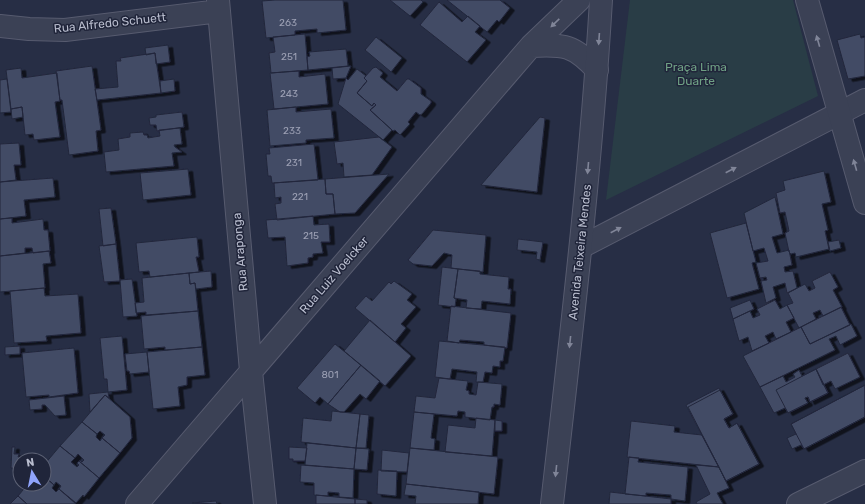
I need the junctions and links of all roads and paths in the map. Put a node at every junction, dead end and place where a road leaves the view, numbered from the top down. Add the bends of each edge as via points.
1 (579, 0) edge
2 (601, 0) edge
3 (806, 0) edge
4 (219, 6) edge
5 (0, 26) edge
6 (531, 46) junction
7 (597, 70) junction
8 (865, 100) edge
9 (840, 113) junction
10 (865, 203) edge
11 (581, 248) junction
12 (251, 371) junction
13 (865, 470) edge
14 (137, 504) edge
15 (265, 504) edge
16 (552, 504) edge
17 (798, 504) edge

1 -> 6 street, Rua Luiz Voelcker
2 -> 7 street, Avenida Teixeira Mendes
9 -> 3 street
4 - 5 street, Rua Alfredo Schuett via 65,30
4 - 12 street, Rua Araponga
6 - 7 street via 570,48 585,56
6 - 12 street, Rua Luiz Voelcker
7 -> 11 street, Avenida Teixeira Mendes
8 - 9 street
10 -> 9 street
11 -> 9 street
11 -> 16 street, Avenida Teixeira Mendes
12 - 14 street, Rua Luiz Voelcker
12 - 15 street, Rua Araponga
13 - 17 street

